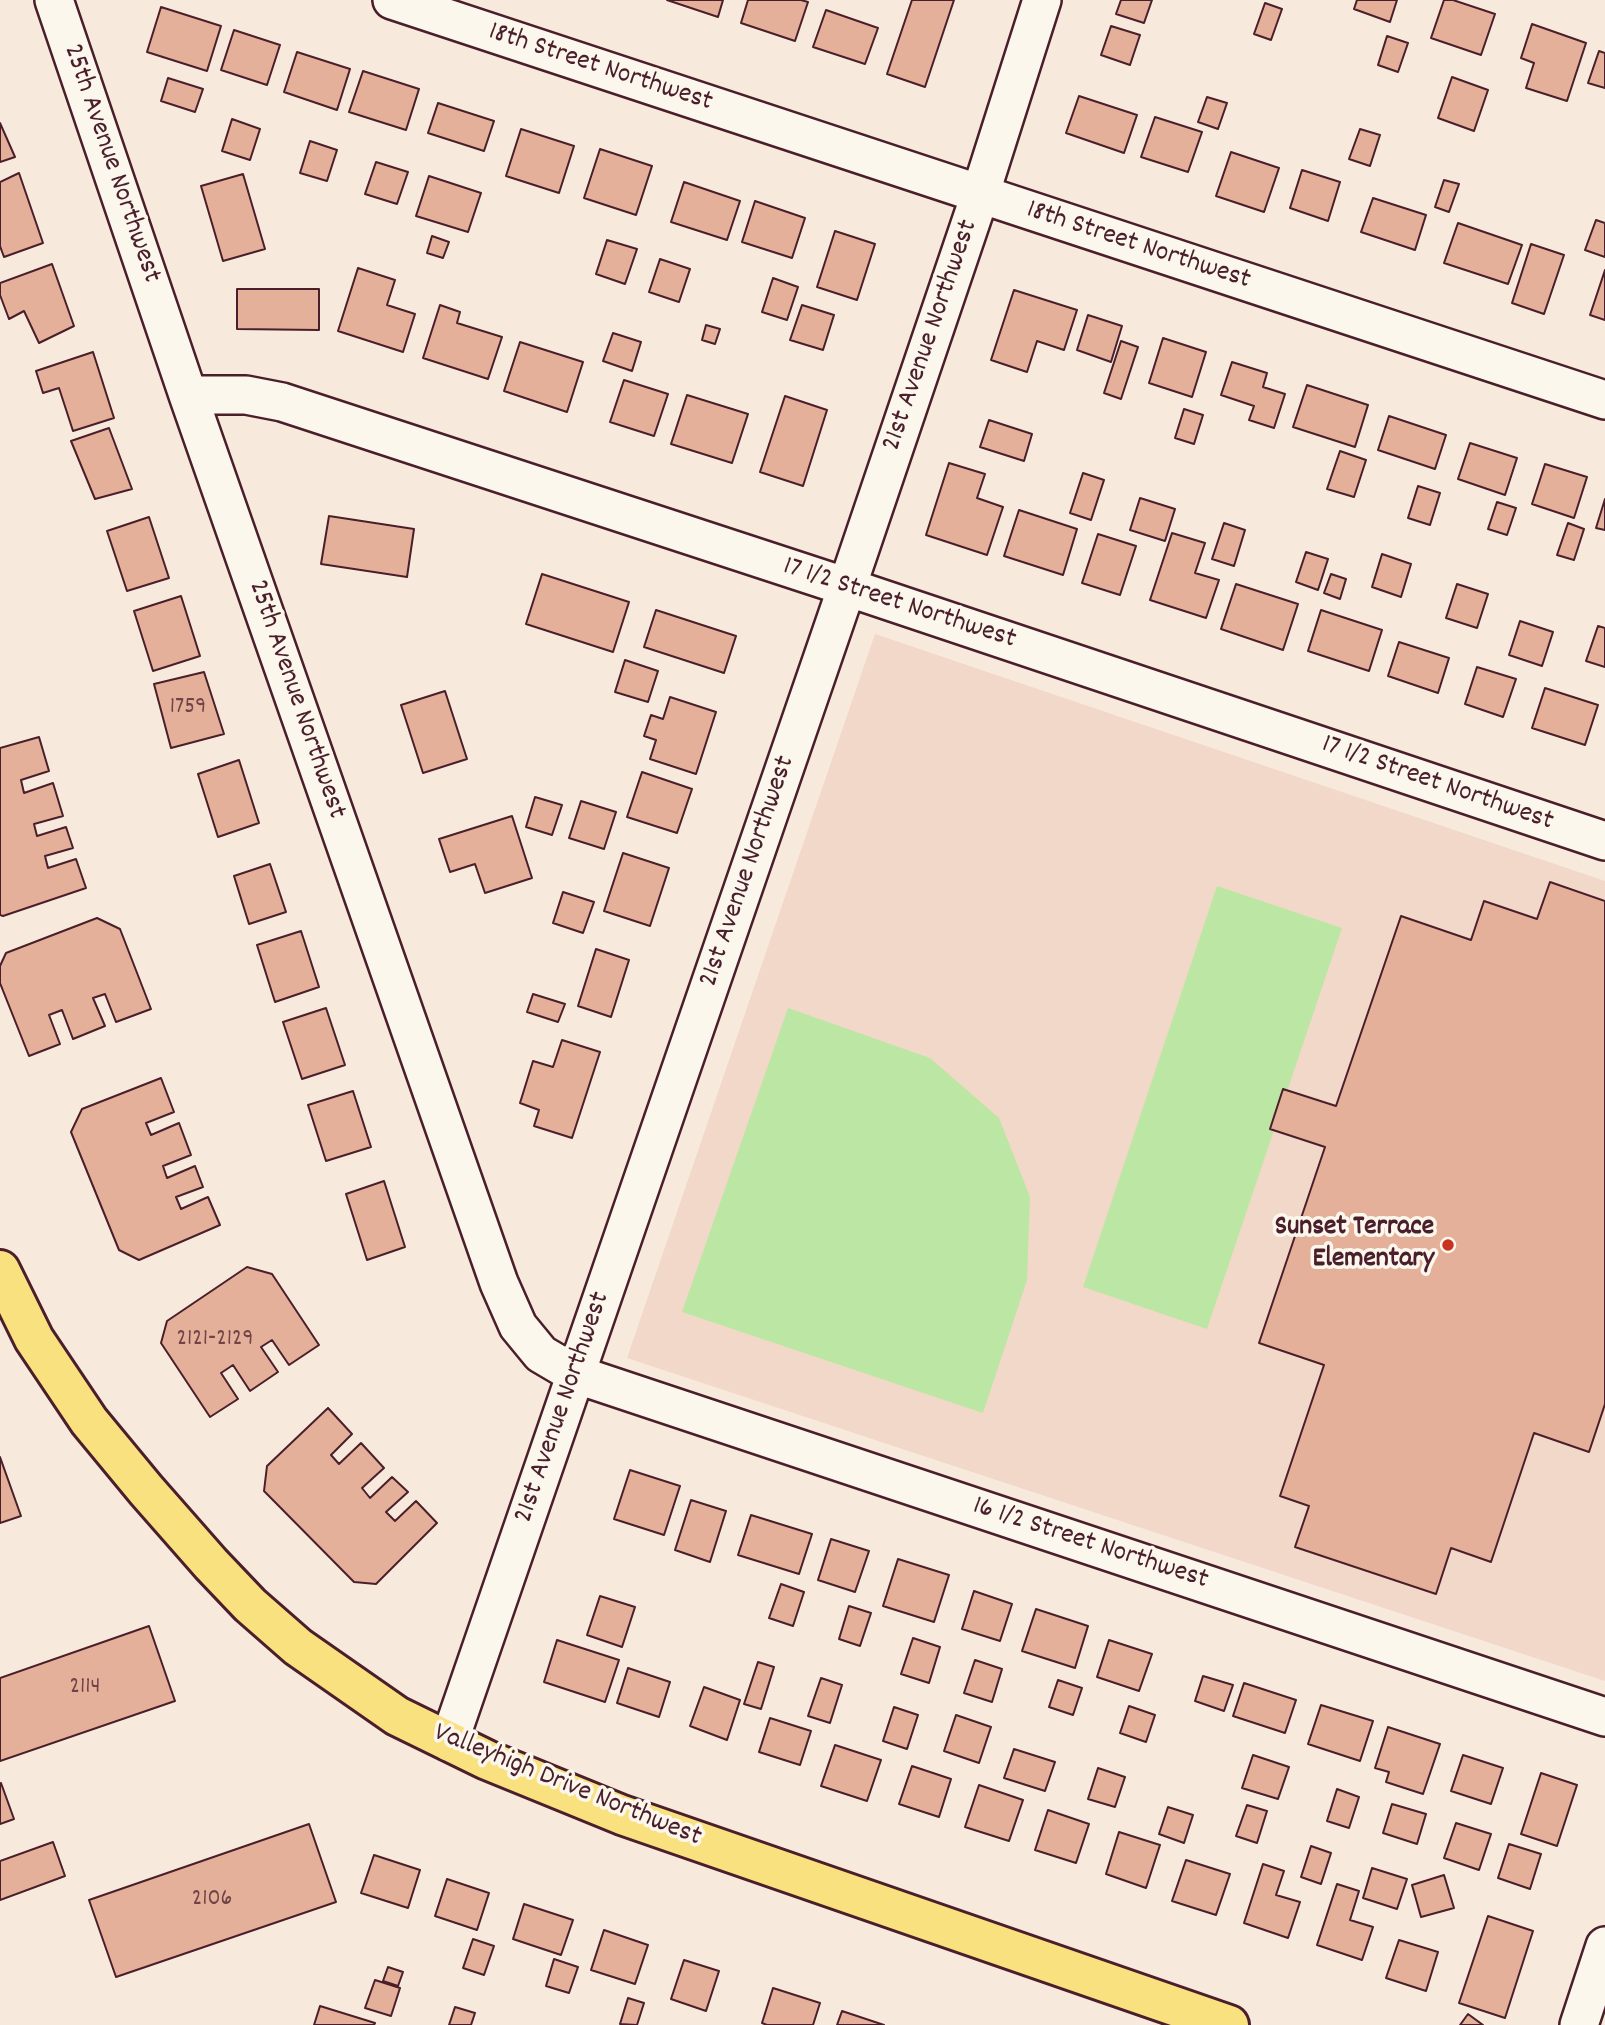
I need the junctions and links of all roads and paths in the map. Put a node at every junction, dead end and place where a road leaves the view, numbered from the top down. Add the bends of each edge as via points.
1 (54, 0) edge
2 (392, 0) edge
3 (1042, 0) edge
4 (980, 195) junction
5 (188, 395) junction
6 (1605, 400) edge
7 (847, 587) junction
8 (1605, 841) edge
9 (0, 1270) edge
10 (575, 1374) junction
11 (1605, 1717) edge
12 (449, 1742) junction
13 (1605, 1946) edge
14 (1229, 2025) edge
15 (1579, 2025) edge

1 - 5 street, 25th Avenue Northwest
2 - 4 street, 18th Street Northwest
3 - 4 street, 21st Avenue Northwest
4 - 6 street, 18th Street Northwest
4 - 7 street, 21st Avenue Northwest
5 - 7 street, 17 1/2 Street Northwest via 246,395 282,402
5 - 10 street, 25th Avenue Northwest via 499,1283 518,1326 540,1353
7 - 8 street, 17 1/2 Street Northwest
7 - 10 street, 21st Avenue Northwest
9 - 12 main road, Valleyhigh Drive Northwest via 34,1339 89,1420 250,1605 298,1647 397,1716
10 - 11 street, 16 1/2 Street Northwest
10 - 12 street, 21st Avenue Northwest
12 - 14 main road, Valleyhigh Drive Northwest via 622,1815
13 - 15 street

